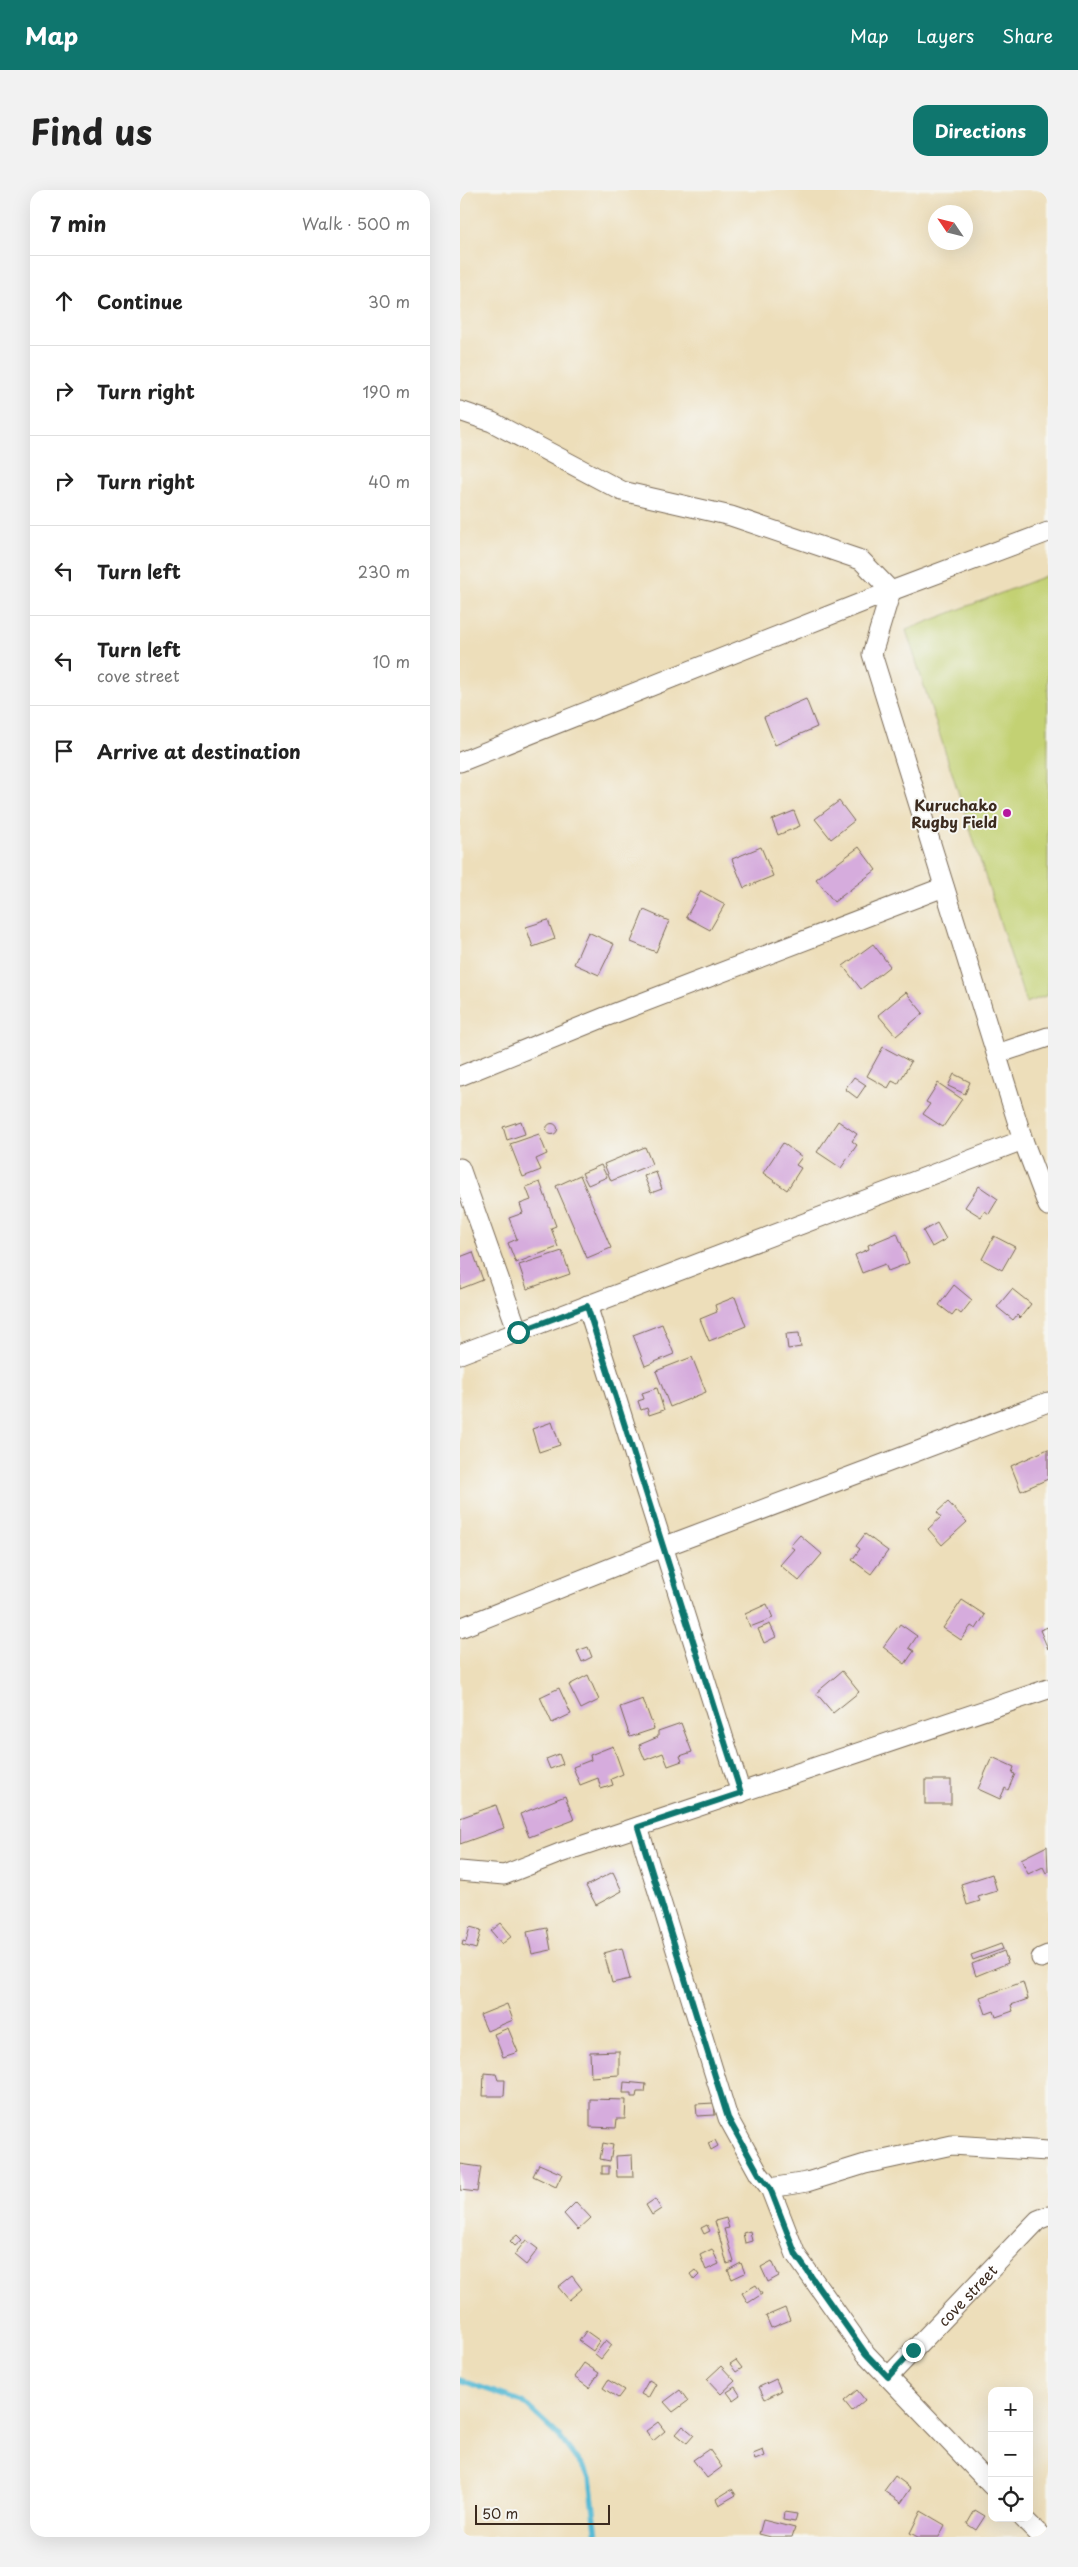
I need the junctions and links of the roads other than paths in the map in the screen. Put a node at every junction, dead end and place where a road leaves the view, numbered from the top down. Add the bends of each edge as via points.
1 (460, 411) edge
2 (1048, 532) edge
3 (891, 591) junction
4 (460, 762) edge
5 (944, 887) junction
6 (1048, 1037) edge
7 (997, 1054) junction
8 (460, 1076) edge
9 (1023, 1140) junction
10 (460, 1168) edge
11 (1048, 1206) edge
12 (587, 1306) junction
13 (518, 1332) junction
14 (460, 1354) edge
15 (1048, 1402) edge
16 (663, 1547) junction
17 (460, 1628) edge
18 (1048, 1690) edge
19 (741, 1793) junction
20 (638, 1827) junction
21 (460, 1871) edge
22 (1048, 2151) edge
23 (770, 2188) junction
24 (1048, 2216) edge
25 (888, 2377) junction
26 (988, 2482) edge
27 (1026, 2522) edge
28 (1042, 2537) edge

1 - 3 street via 492,422 622,491 730,516 861,560
2 - 3 street
3 - 4 street
3 - 5 street via 872,654
5 - 7 street
5 - 8 street
6 - 7 street
7 - 9 street
9 - 11 street
9 - 12 street
10 - 13 street
12 - 13 street
12 - 16 street
13 - 14 street
15 - 16 street
16 - 17 street
16 - 19 street
18 - 19 street
19 - 20 street
20 - 21 street via 504,1875
20 - 23 street via 728,2118
22 - 23 street via 952,2145 865,2164 807,2182
23 - 25 street via 796,2255 866,2354
24 - 25 street, cove street via 1038,2220
25 - 26 street
27 - 28 street

